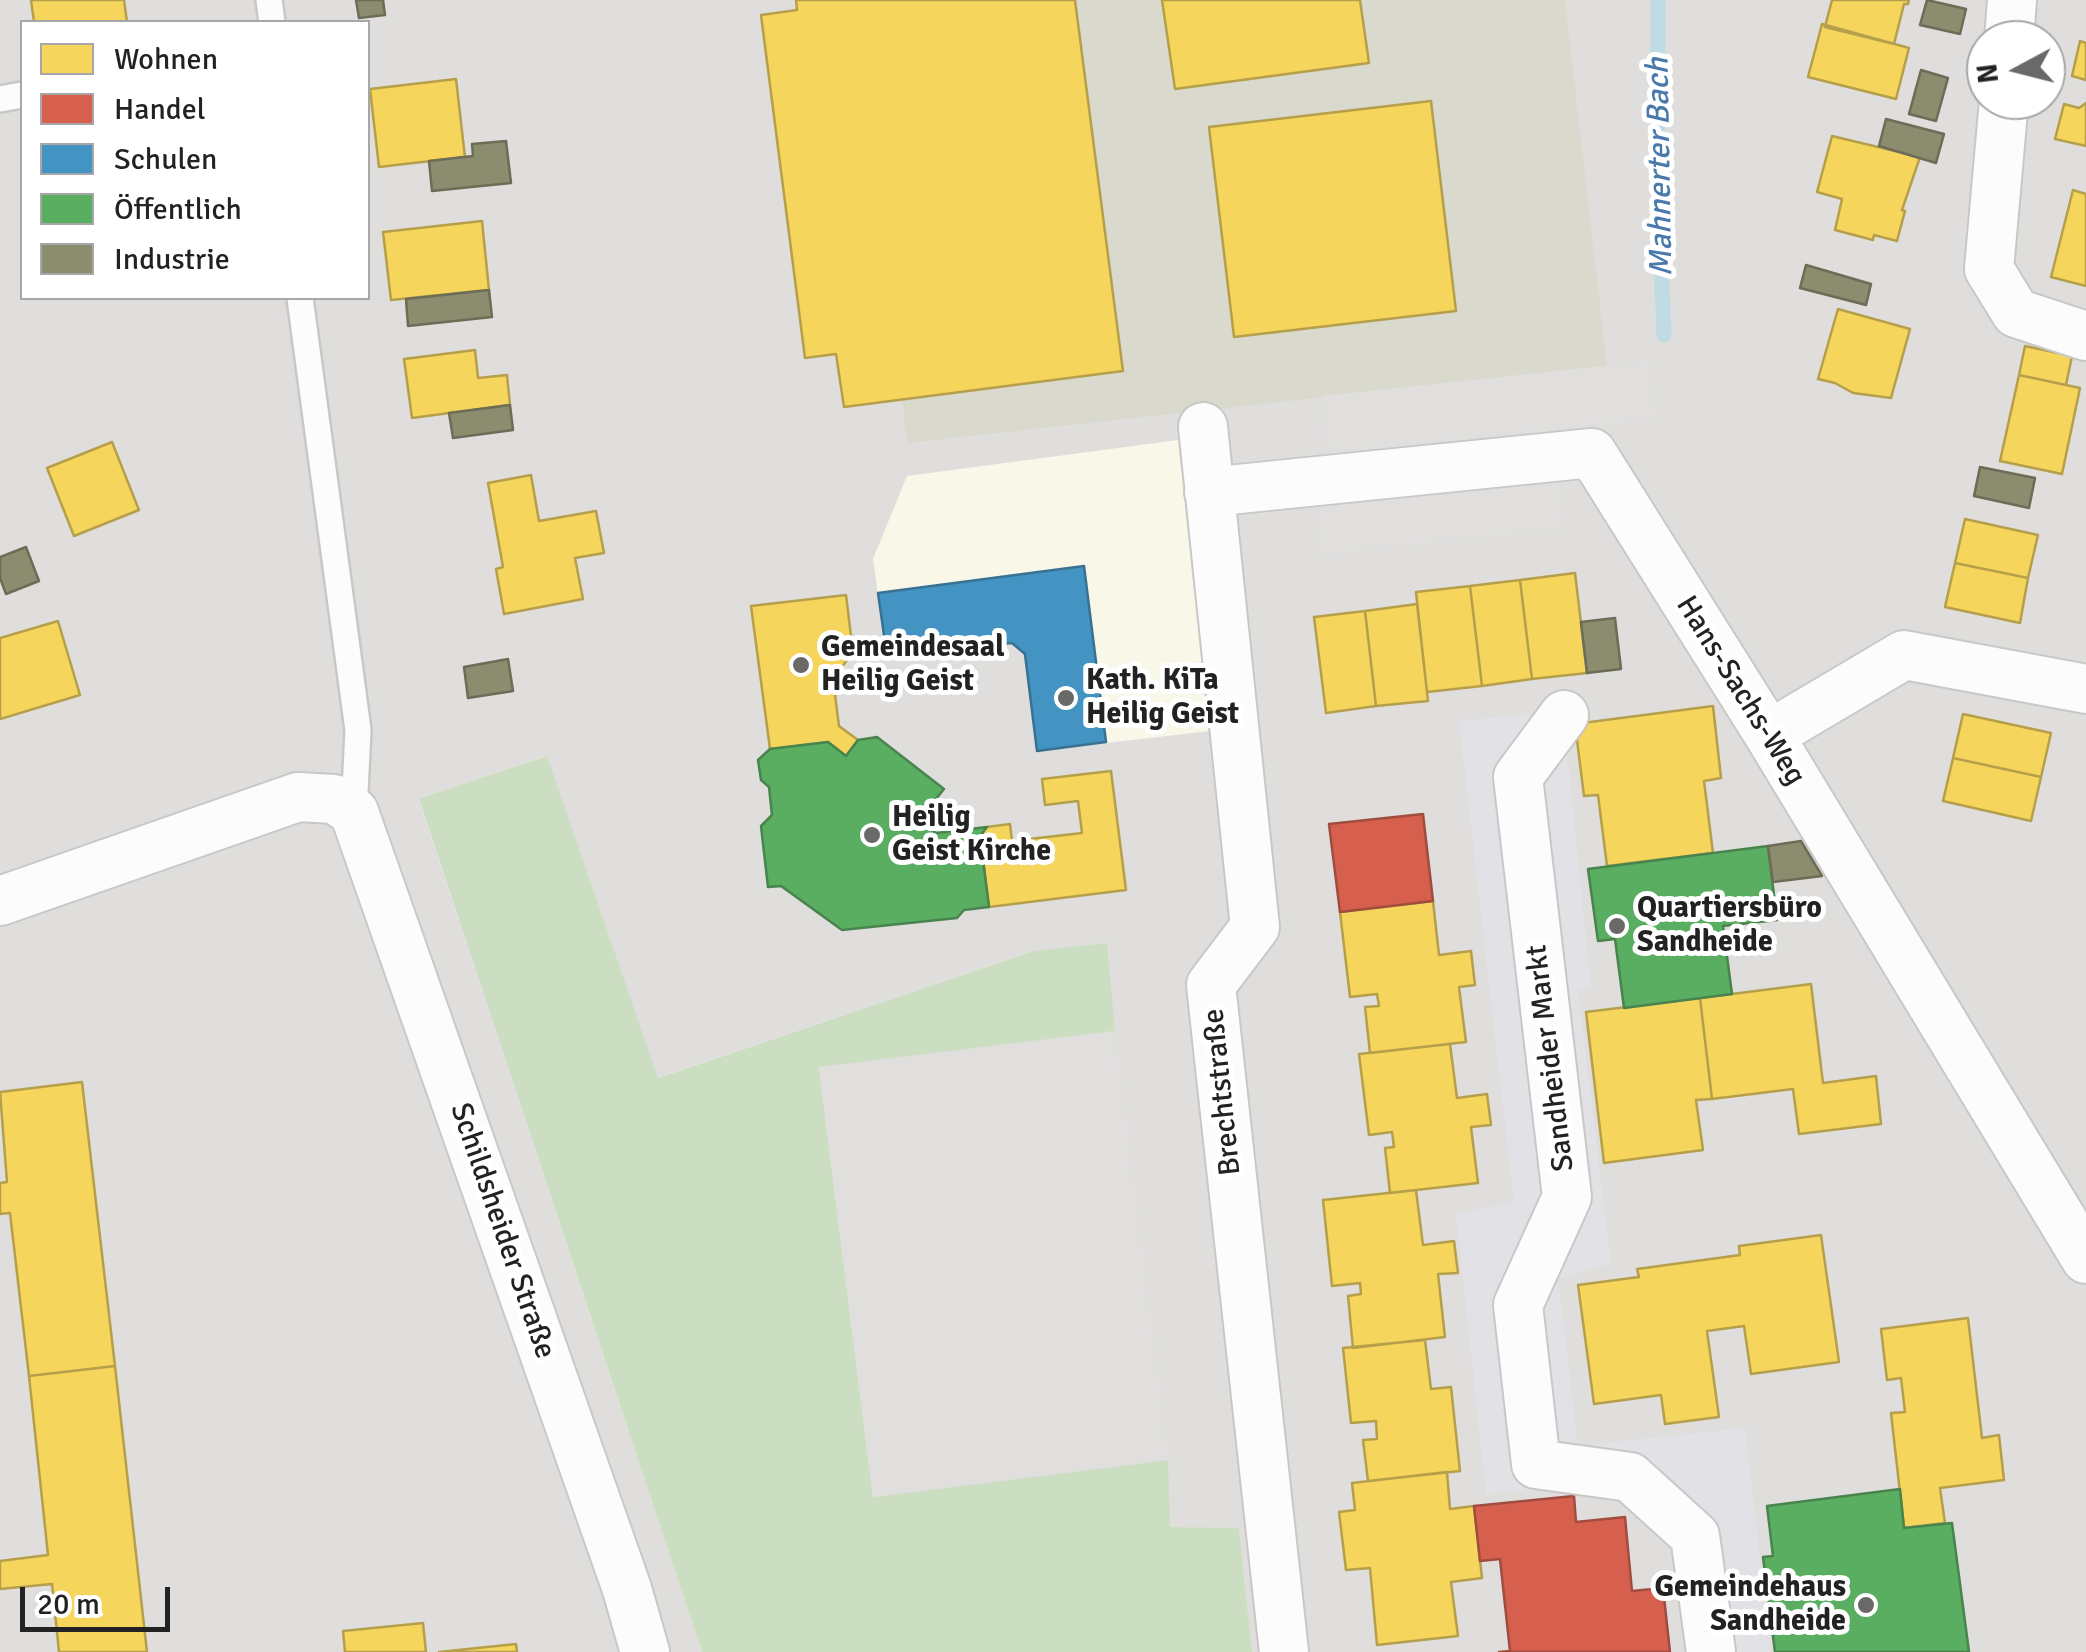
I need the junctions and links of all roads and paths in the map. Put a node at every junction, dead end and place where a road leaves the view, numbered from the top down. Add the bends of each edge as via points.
1 (2002, 120) edge
2 (300, 300) edge
3 (2086, 336) edge
4 (1202, 427) dead end
5 (1209, 492) junction
6 (2086, 689) edge
7 (1564, 715) dead end
8 (1769, 735) junction
9 (354, 812) junction
10 (0, 901) edge
11 (2086, 1259) edge
12 (645, 1652) edge
13 (1284, 1652) edge
14 (1711, 1652) edge

1 - 3 street via 1989,268 2016,313
2 - 9 lane, Schildsheider Straße via 358,730
4 - 5 street, Brechtstraße
5 - 8 street, Hans-Sachs-Weg via 1592,453
5 - 13 street, Brechtstraße via 1255,927 1211,984
6 - 8 street via 1904,655
7 - 14 street, Sandheider Markt via 1518,777 1567,1197 1518,1305 1536,1464 1630,1477 1696,1536
8 - 11 street, Hans-Sachs-Weg
9 - 10 street via 334,799 298,797
9 - 12 street, Schildsheider Straße

